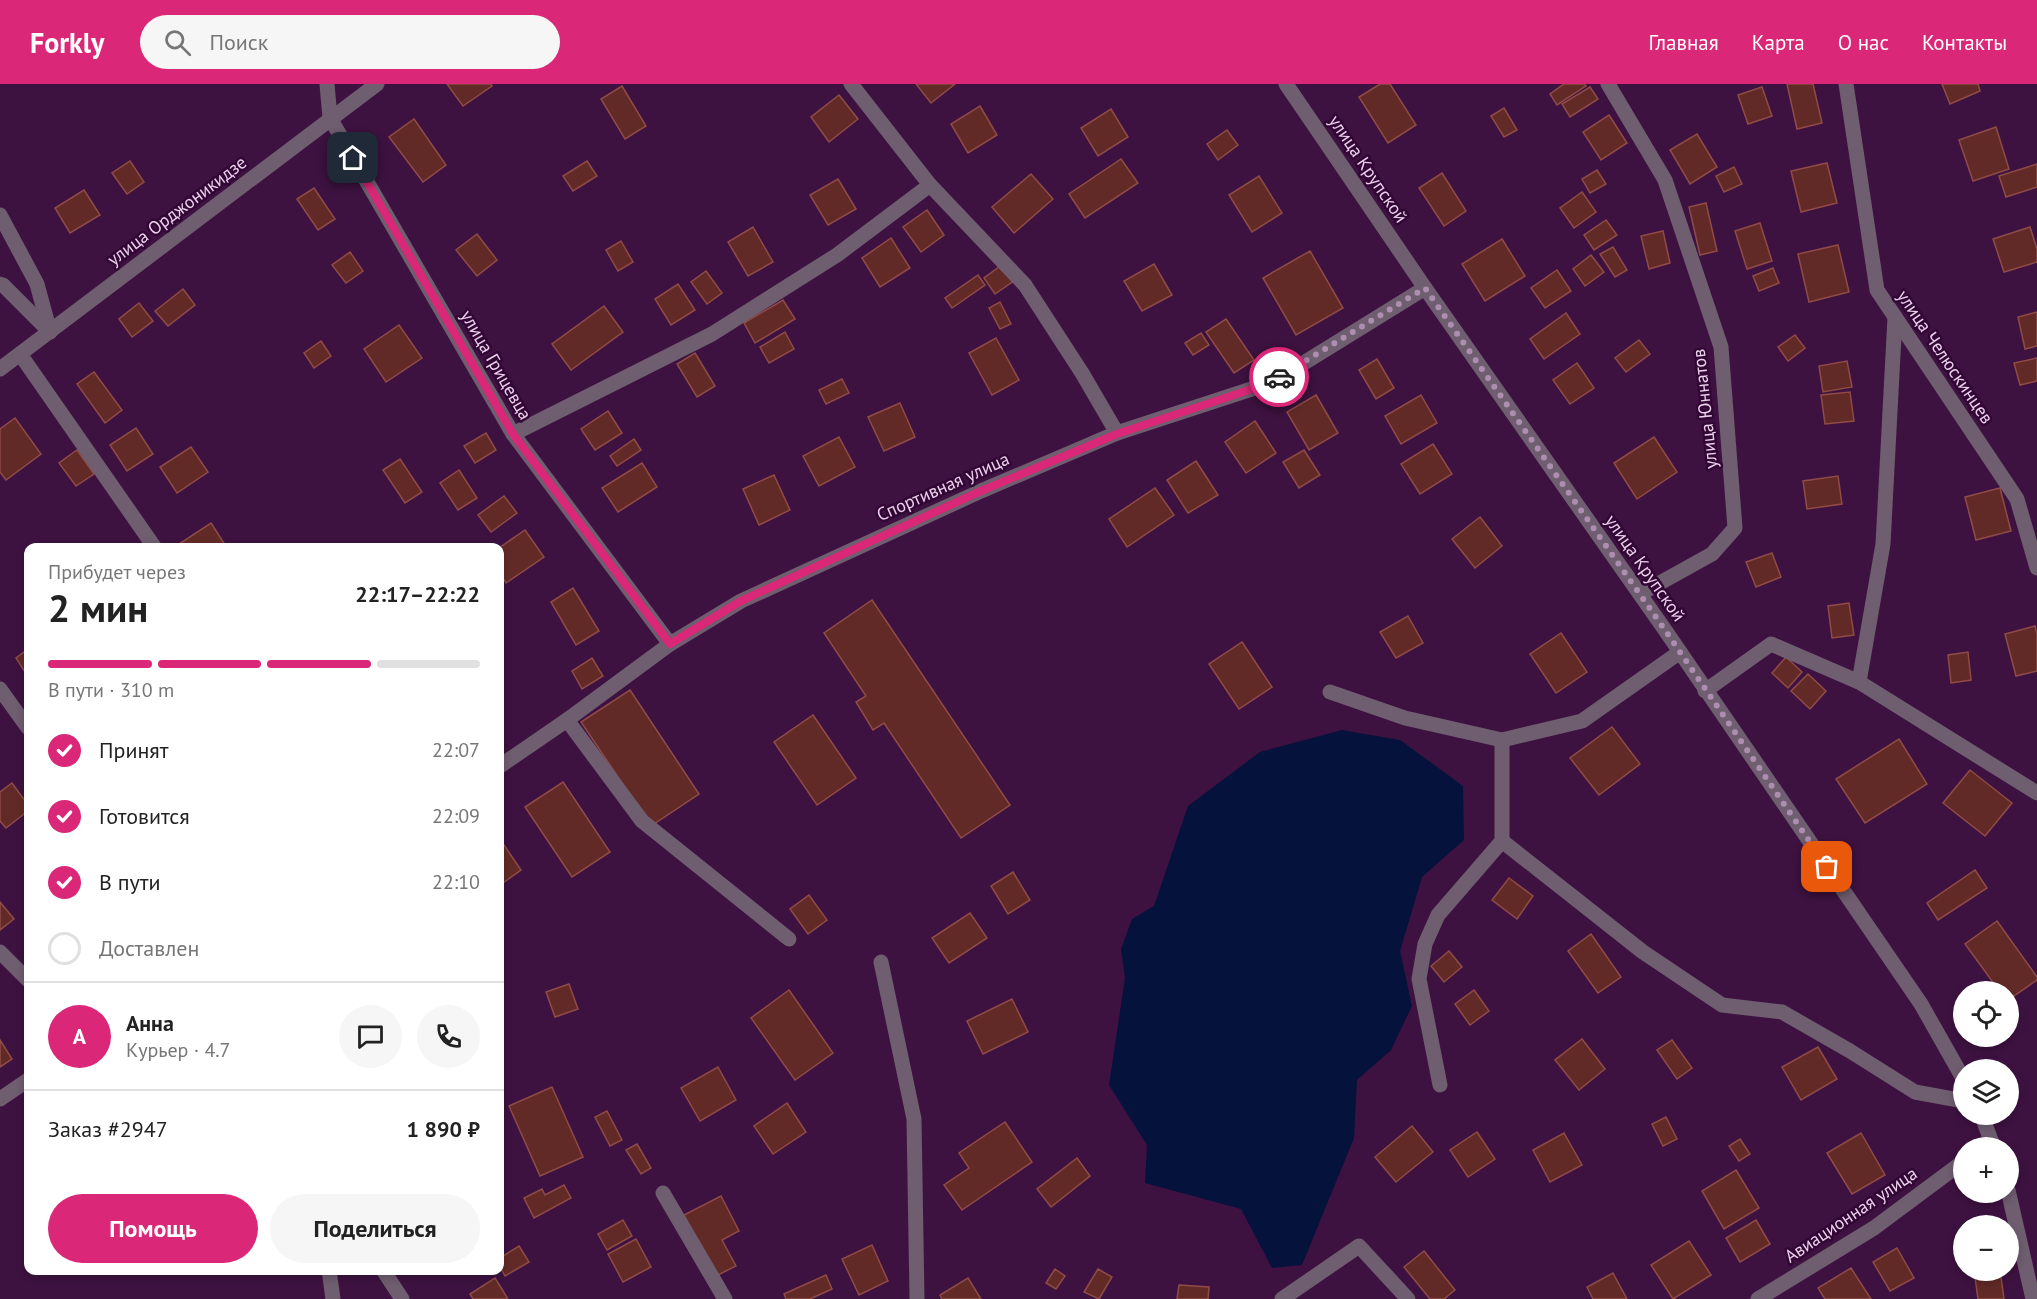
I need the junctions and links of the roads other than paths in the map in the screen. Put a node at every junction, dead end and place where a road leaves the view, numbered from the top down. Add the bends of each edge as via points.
1 (327, 84) edge
2 (377, 84) edge
3 (851, 84) edge
4 (1286, 84) edge
5 (1608, 84) edge
6 (1846, 84) edge
7 (330, 118) junction
8 (930, 185) junction
9 (0, 215) edge
10 (0, 284) edge
11 (1425, 288) junction
12 (1895, 317) junction
13 (50, 332) junction
14 (20, 354) junction
15 (0, 369) edge
16 (513, 434) junction
17 (1117, 434) junction
18 (151, 543) edge
19 (2037, 568) edge
20 (1640, 594) junction
21 (670, 644) junction
22 (1680, 652) junction
23 (1859, 682) junction
24 (0, 689) edge
25 (1705, 691) junction
26 (1330, 692) dead end
27 (567, 720) junction
28 (24, 722) edge
29 (1502, 740) junction
30 (504, 763) edge
31 (2037, 793) edge
32 (1502, 841) junction
33 (789, 939) dead end
34 (0, 952) edge
35 (881, 962) dead end
36 (24, 976) edge
37 (1953, 1061) edge
38 (24, 1083) edge
39 (1440, 1085) dead end
40 (0, 1099) edge
41 (1953, 1099) edge
42 (1953, 1169) edge
43 (663, 1193) dead end
44 (2011, 1203) edge
45 (330, 1275) edge
46 (386, 1275) edge
47 (333, 1299) edge
48 (402, 1299) edge
49 (725, 1299) edge
50 (917, 1299) edge
51 (1282, 1299) edge
52 (1408, 1299) edge
53 (1758, 1299) edge
54 (2033, 1299) edge

1 - 7 street, улица Грицевца
2 - 7 street, улица Орджоникидзе
3 - 8 street
4 - 11 street, улица Крупской
5 - 20 street, улица Юннатов via 1665,180 1721,347 1735,528 1712,554
6 - 12 street, улица Челюскинцев via 1876,290
7 - 13 street, улица Орджоникидзе
7 - 16 street, улица Грицевца
8 - 16 street via 837,255 712,334
8 - 17 street via 1025,285
9 - 13 street via 37,284
10 - 13 street
11 - 17 street, Спортивная улица via 1273,382
11 - 20 street, улица Крупской
12 - 19 street, улица Челюскинцев via 2017,499
12 - 23 street via 1883,544
13 - 14 street, улица Орджоникидзе
14 - 15 street, улица Орджоникидзе
14 - 18 street
16 - 21 street, улица Грицевца
17 - 21 street, Спортивная улица via 981,491 741,601
20 - 22 street, улица Крупской
21 - 27 street, Спортивная улица
22 - 25 street, улица Крупской
22 - 29 street via 1582,721
23 - 25 street via 1771,644
23 - 31 street
24 - 28 street
25 - 37 street, улица Крупской via 1921,1004
26 - 29 street via 1405,718
27 - 30 street, Спортивная улица
27 - 33 street via 642,821
29 - 32 street
32 - 39 street via 1438,915 1425,944 1419,979
32 - 41 street via 1643,952 1722,1005 1782,1012 1915,1092
34 - 36 street
35 - 50 street via 914,1119
38 - 40 street
42 - 53 street, Авиационная улица via 1874,1228
43 - 49 street
44 - 54 street
45 - 47 street
46 - 48 street
51 - 52 street via 1359,1246

